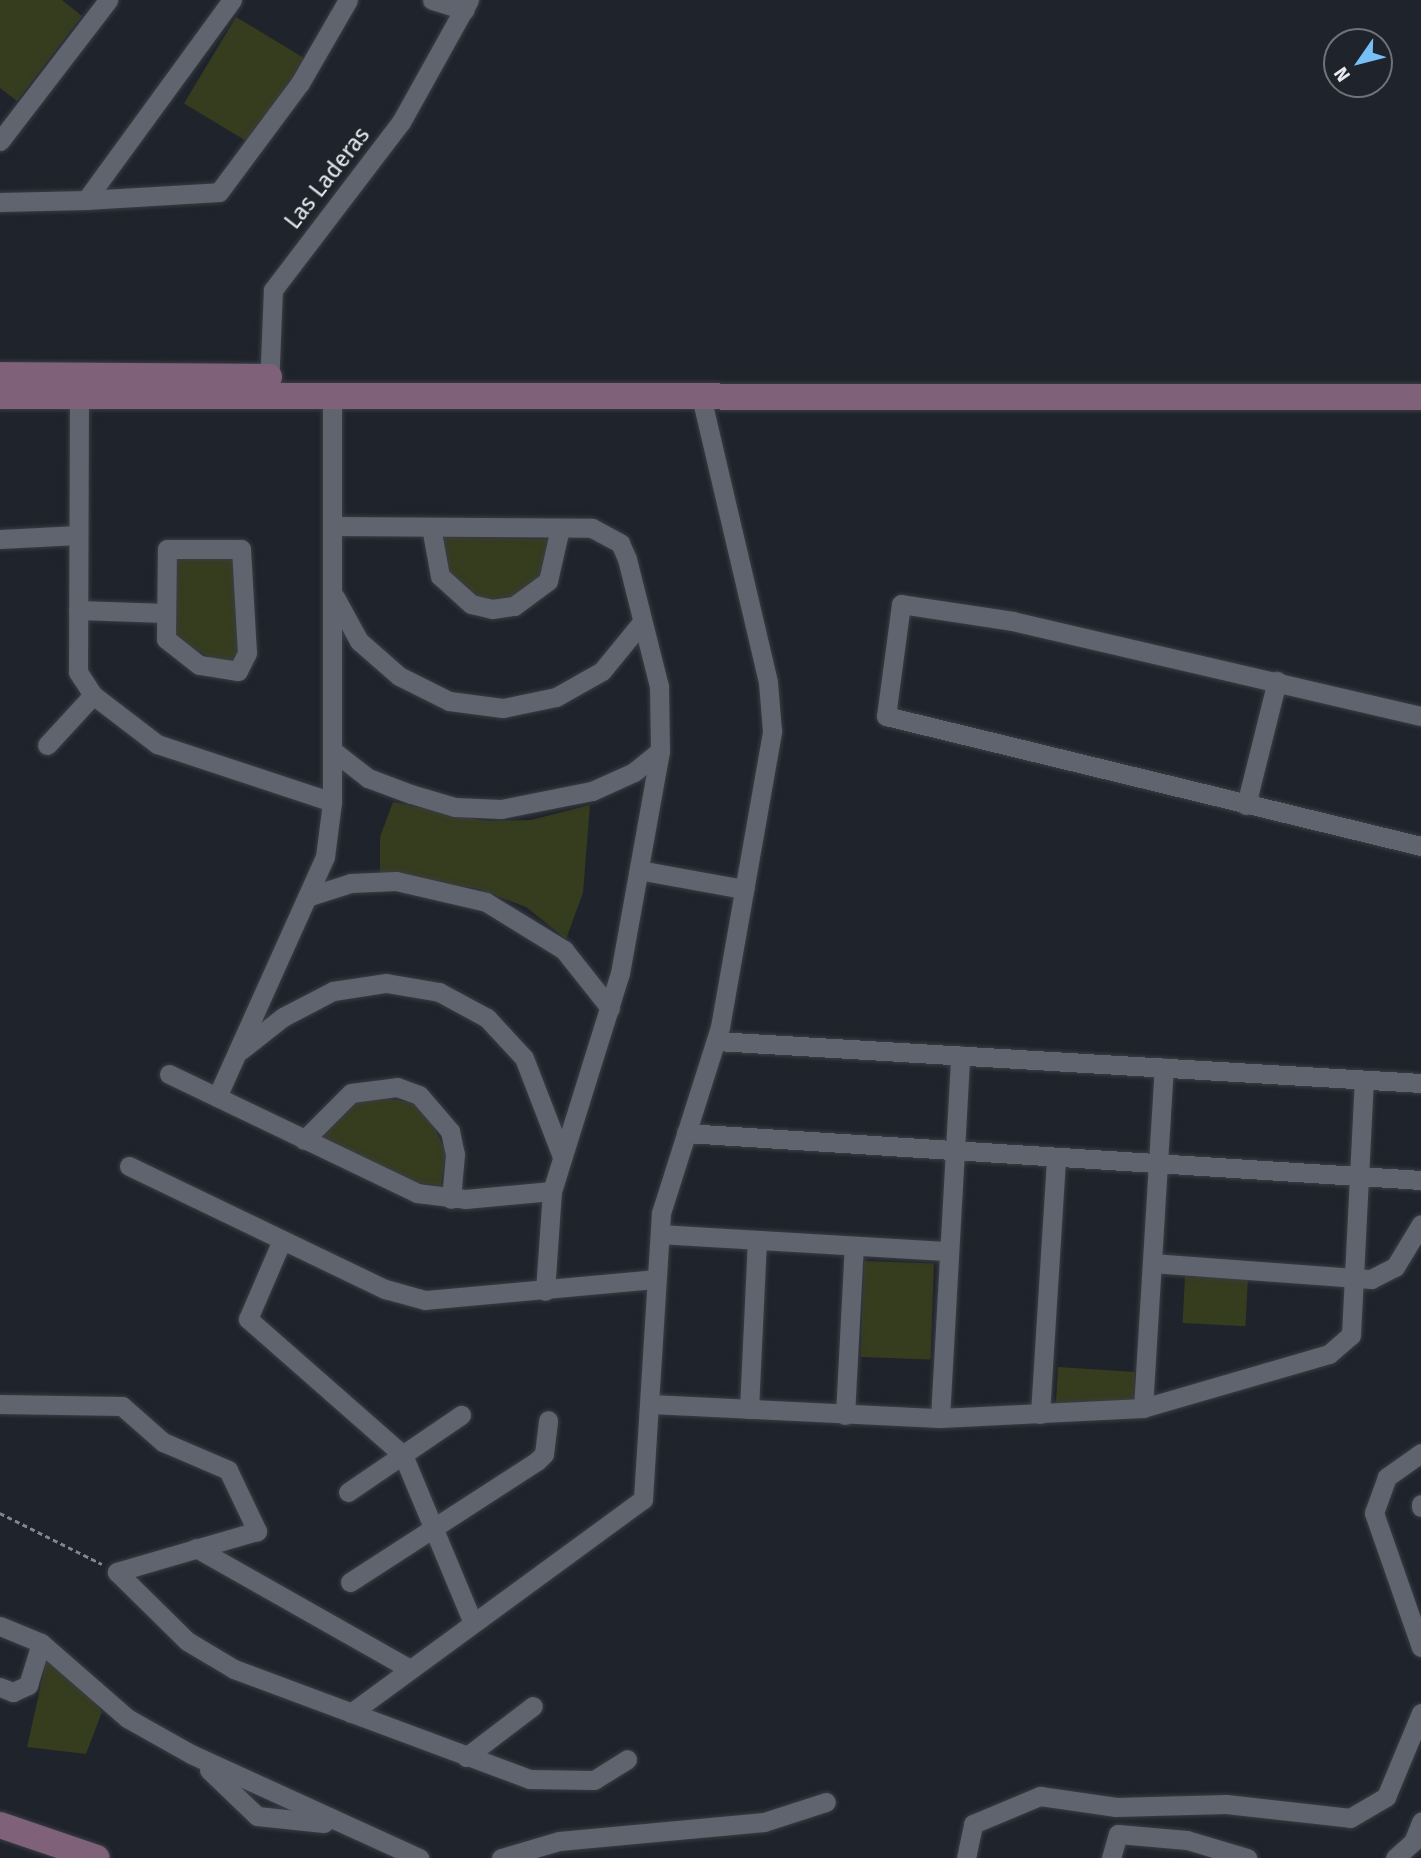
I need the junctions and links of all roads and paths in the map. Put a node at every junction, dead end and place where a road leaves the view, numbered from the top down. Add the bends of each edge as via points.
1 (108, 0) edge
2 (232, 0) edge
3 (348, 0) edge
4 (432, 0) edge
5 (467, 5) edge
6 (0, 141) edge
7 (86, 200) junction
8 (0, 202) edge
9 (0, 375) edge
10 (269, 387) junction
11 (0, 396) edge
12 (79, 396) junction
13 (332, 396) junction
14 (701, 397) junction
15 (1421, 397) edge
16 (331, 526) junction
17 (431, 527) junction
18 (560, 528) junction
19 (78, 535) junction
20 (0, 539) edge
21 (332, 590) junction
22 (78, 610) junction
23 (166, 613) junction
24 (642, 622) junction
25 (1277, 681) junction
26 (93, 695) junction
27 (1421, 716) edge
28 (47, 745) dead end
29 (332, 750) junction
30 (660, 751) junction
31 (332, 802) junction
32 (1246, 805) junction
33 (1421, 846) edge
34 (639, 870) junction
35 (744, 889) junction
36 (307, 897) junction
37 (610, 1008) junction
38 (716, 1041) junction
39 (237, 1052) junction
40 (960, 1056) junction
41 (1164, 1068) junction
42 (169, 1074) dead end
43 (1364, 1080) junction
44 (1421, 1083) edge
45 (217, 1097) junction
46 (686, 1133) junction
47 (304, 1140) junction
48 (955, 1150) junction
49 (561, 1154) junction
50 (1056, 1157) junction
51 (1158, 1163) junction
52 (129, 1167) dead end
53 (1357, 1176) junction
54 (1421, 1180) edge
55 (552, 1191) junction
56 (452, 1199) junction
57 (1421, 1224) edge
58 (660, 1234) junction
59 (282, 1240) junction
60 (757, 1240) junction
61 (854, 1246) junction
62 (949, 1251) junction
63 (1152, 1263) junction
64 (1350, 1275) junction
65 (656, 1279) junction
66 (545, 1291) junction
67 (0, 1404) edge
68 (651, 1404) junction
69 (1143, 1408) junction
70 (749, 1409) junction
71 (1040, 1414) junction
72 (461, 1415) dead end
73 (845, 1415) junction
74 (940, 1418) junction
75 (548, 1420) dead end
76 (1421, 1453) edge
77 (403, 1455) junction
78 (348, 1492) dead end
79 (0, 1513) edge
80 (434, 1529) junction
81 (196, 1548) junction
82 (117, 1572) junction
83 (350, 1582) dead end
84 (472, 1621) junction
85 (0, 1626) edge
86 (41, 1643) junction
87 (1421, 1647) edge
88 (410, 1669) junction
89 (0, 1688) edge
90 (533, 1706) dead end
91 (351, 1713) junction
92 (1421, 1713) edge
93 (191, 1754) junction
94 (466, 1757) junction
95 (627, 1759) dead end
96 (826, 1802) dead end
97 (1421, 1822) edge
98 (0, 1825) edge
99 (349, 1827) junction
100 (44, 1848) edge
101 (97, 1858) edge
102 (419, 1858) edge
103 (501, 1858) edge
104 (966, 1858) edge
105 (1111, 1858) edge
106 (1247, 1858) edge
107 (1395, 1858) edge

1 - 6 street
2 - 7 street
3 - 7 street via 300,83 219,192
4 - 5 street
5 - 10 street, Las Laderas via 401,122 273,290
7 - 8 street
9 - 10 street
10 - 12 street
10 - 13 street
11 - 12 street
12 - 19 street
13 - 14 street
13 - 16 street
14 - 15 street
14 - 35 street via 768,682 772,731
16 - 17 street
16 - 21 street
17 - 18 street
17 - 18 street via 440,576 471,604 492,609 524,601 548,581
18 - 24 street via 592,528 620,543
19 - 20 street
19 - 22 street
21 - 24 street via 359,641 398,676 449,701 503,708 556,697 602,671
21 - 29 street
22 - 23 street
22 - 26 street via 78,672
23 - 23 street via 167,549 241,549 247,653 238,671 226,674 179,653 166,639
24 - 30 street via 659,687
25 - 27 street
25 - 32 street
25 - 32 street via 1013,621 901,604 886,716
26 - 28 street
26 - 31 street via 157,744
29 - 30 street via 368,778 411,794 455,807 501,809 592,792 634,772
29 - 31 street
30 - 34 street
31 - 36 street via 325,857
32 - 33 street
34 - 35 street
34 - 37 street
35 - 38 street
36 - 37 street via 351,883 396,881 486,902 564,950
36 - 39 street
37 - 49 street
38 - 40 street
38 - 46 street
39 - 45 street
39 - 49 street via 283,1017 333,991 386,983 439,992 487,1018 524,1058
40 - 41 street
40 - 48 street
41 - 43 street
41 - 51 street
42 - 45 street
43 - 44 street
43 - 53 street
45 - 47 street
46 - 48 street
46 - 58 street
47 - 56 street via 400,1187
47 - 56 street via 351,1093 397,1087 419,1095 450,1131
48 - 50 street
48 - 62 street
49 - 55 street
50 - 51 street
50 - 71 street
51 - 53 street
51 - 63 street
52 - 59 street
53 - 54 street
53 - 64 street
55 - 56 street
55 - 66 street
57 - 64 street via 1383,1276
58 - 60 street
58 - 65 street
59 - 66 street via 385,1289 425,1300
59 - 77 street via 248,1319
60 - 61 street
60 - 70 street
61 - 62 street
61 - 73 street
62 - 74 street
63 - 64 street
63 - 69 street
64 - 69 street via 1351,1335 1344,1345
65 - 66 street
65 - 68 street
67 - 81 street via 122,1406 163,1442 228,1470 257,1531
68 - 70 street
68 - 84 street via 638,1505
69 - 71 street
70 - 73 street
71 - 74 street
72 - 77 street
73 - 74 street
75 - 80 street via 537,1461
76 - 87 street via 1387,1477 1374,1513
77 - 78 street
77 - 80 street
79 - 82 path
80 - 83 street
80 - 84 street
81 - 82 street
81 - 88 street
82 - 91 street via 187,1642 234,1669
84 - 88 street
85 - 86 street
86 - 89 street via 28,1685 13,1692
86 - 93 street via 127,1718
88 - 91 street
90 - 94 street
91 - 94 street
92 - 104 street via 1386,1797 1350,1818 1226,1804 1116,1807 1040,1796 974,1824
93 - 99 street
93 - 99 street via 257,1816
94 - 95 street via 529,1779 594,1780
96 - 103 street via 764,1822 559,1841
97 - 107 street via 1413,1842
98 - 100 street
99 - 102 street
100 - 101 street
105 - 106 street via 1118,1834 1186,1840

